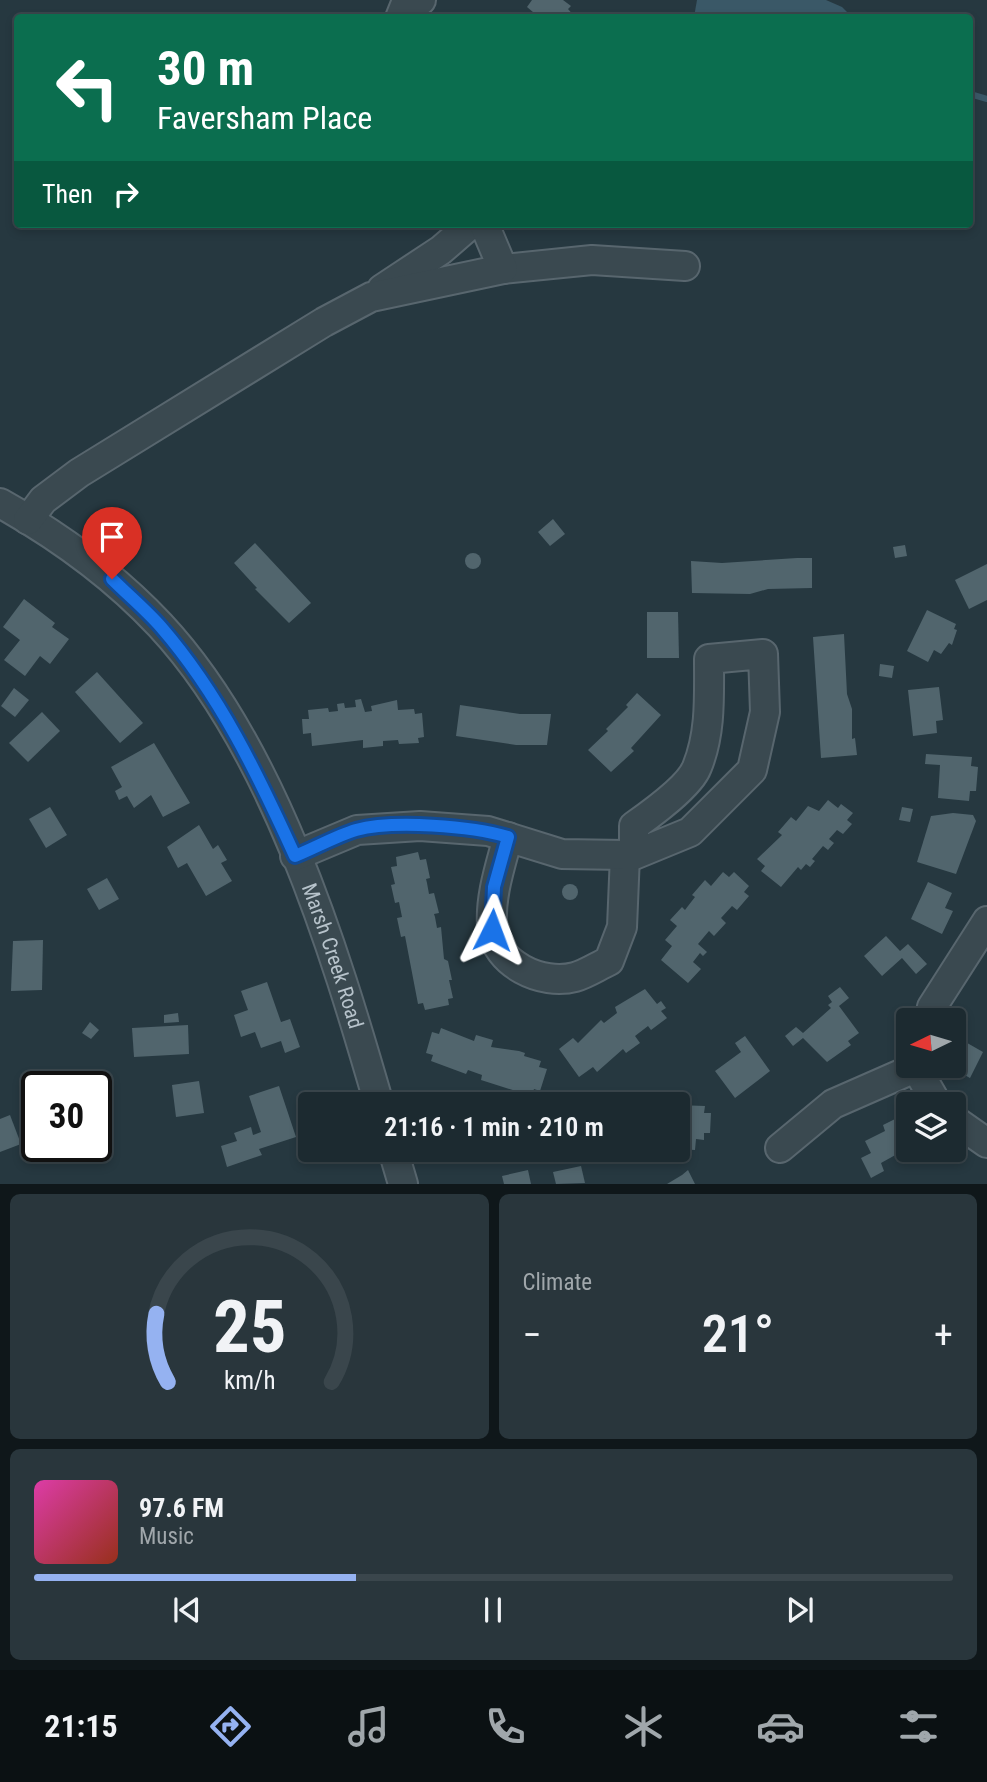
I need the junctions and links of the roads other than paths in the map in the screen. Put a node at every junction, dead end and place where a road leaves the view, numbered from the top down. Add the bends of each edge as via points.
1 (421, 0) edge
2 (402, 14) edge
3 (466, 228) edge
4 (486, 228) edge
5 (685, 266) dead end
6 (503, 269) junction
7 (371, 297) junction
8 (0, 503) edge
9 (29, 520) junction
10 (698, 764) junction
11 (737, 785) junction
12 (508, 837) junction
13 (629, 855) junction
14 (295, 856) junction
15 (987, 920) edge
16 (932, 1008) edge
17 (896, 1076) edge
18 (376, 1092) edge
19 (966, 1128) edge
20 (987, 1143) edge
21 (780, 1148) dead end
22 (397, 1162) edge
23 (403, 1184) edge

1 - 2 street via 406,3
3 - 7 street
4 - 6 street
5 - 6 street via 592,260
6 - 7 street
7 - 9 street via 324,321 79,473 43,500
8 - 9 street, Marsh Creek Road
9 - 14 street, Marsh Creek Road via 112,579 160,625 234,730
10 - 11 street
10 - 11 street via 709,723 709,659 763,654 765,712 752,770
10 - 13 street via 656,811 634,826
11 - 13 street via 690,832
12 - 13 street via 562,854
12 - 13 street via 494,887 492,930 506,959 537,977 574,978 609,961 622,927
12 - 14 street via 488,831 419,826 357,830
14 - 18 street, Marsh Creek Road via 355,1019
15 - 16 street
17 - 21 street via 833,1104
19 - 20 street
22 - 23 street

